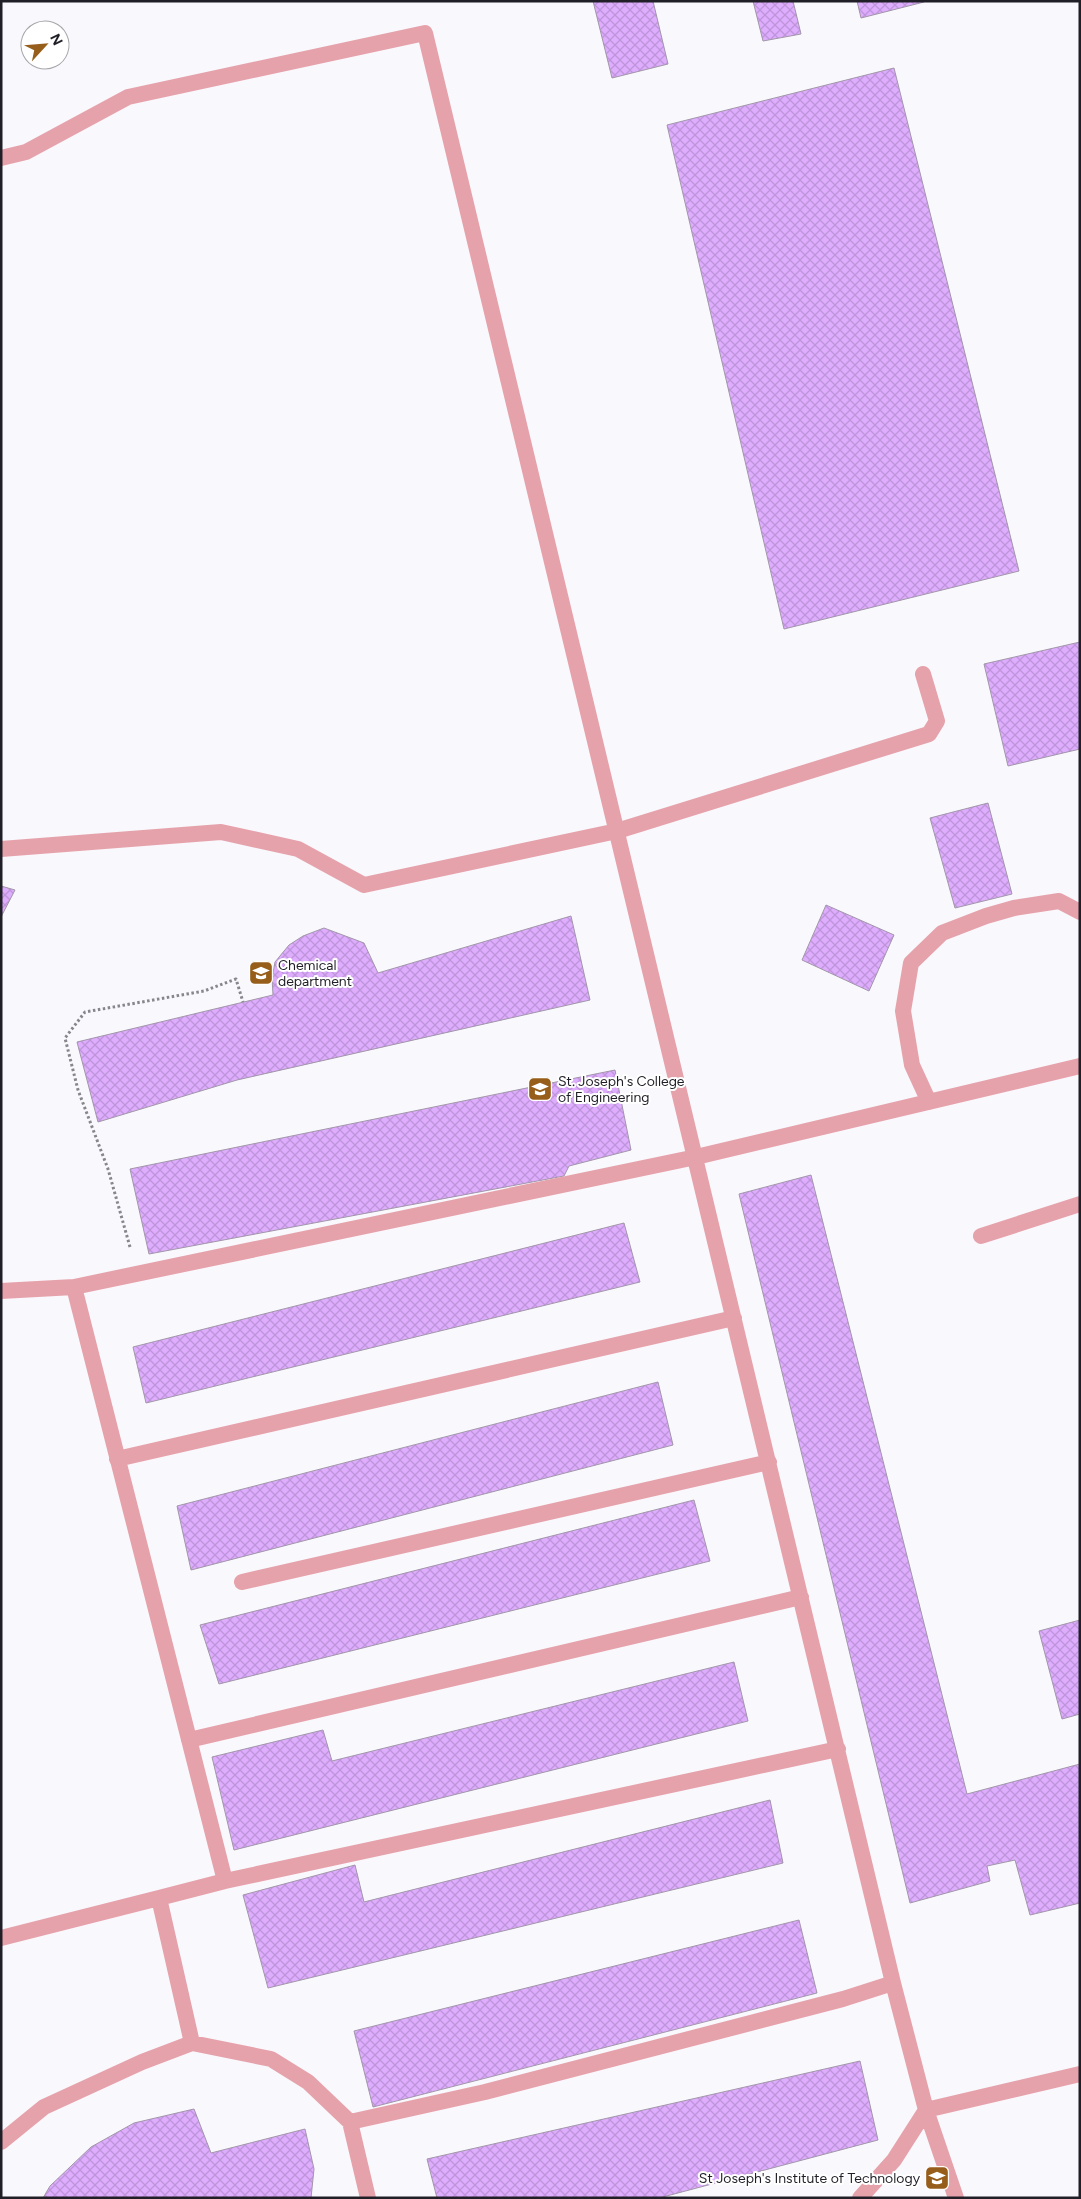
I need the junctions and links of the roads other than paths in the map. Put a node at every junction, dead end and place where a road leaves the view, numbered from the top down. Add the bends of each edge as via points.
1 (1, 158) edge
2 (922, 674) dead end
3 (617, 831) junction
4 (1, 849) edge
5 (1080, 912) edge
6 (1080, 1066) edge
7 (929, 1102) junction
8 (696, 1157) junction
9 (1080, 1204) edge
10 (981, 1236) dead end
11 (74, 1287) junction
12 (1, 1291) edge
13 (734, 1318) junction
14 (117, 1458) junction
15 (769, 1462) junction
16 (242, 1582) dead end
17 (801, 1597) junction
18 (189, 1740) junction
19 (838, 1749) junction
20 (225, 1881) junction
21 (159, 1898) junction
22 (1, 1938) edge
23 (893, 1983) junction
24 (192, 2043) junction
25 (1080, 2074) edge
26 (926, 2110) junction
27 (350, 2122) junction
28 (1, 2142) edge
29 (368, 2198) edge
30 (860, 2198) edge
31 (956, 2198) edge

1 - 3 lane via 26,152 128,97 426,33
2 - 3 lane via 937,721 929,734
3 - 4 lane via 364,885 298,849 221,832
3 - 8 lane
5 - 7 lane via 1059,901 986,916 942,933 911,963 903,1011 912,1066
6 - 7 lane
7 - 8 lane
8 - 11 lane
8 - 13 lane
9 - 10 lane
11 - 12 lane
11 - 14 lane
13 - 14 lane
13 - 15 lane
14 - 18 lane
15 - 16 lane
15 - 17 lane
17 - 18 lane
17 - 19 lane
18 - 20 lane
19 - 20 lane
19 - 23 lane
20 - 21 lane
21 - 22 lane
21 - 24 lane
23 - 26 lane
23 - 27 lane via 843,1999 485,2092
24 - 27 lane via 271,2059 308,2082
24 - 28 lane via 44,2107
25 - 26 lane
26 - 30 lane via 894,2160
26 - 31 lane
27 - 29 lane

